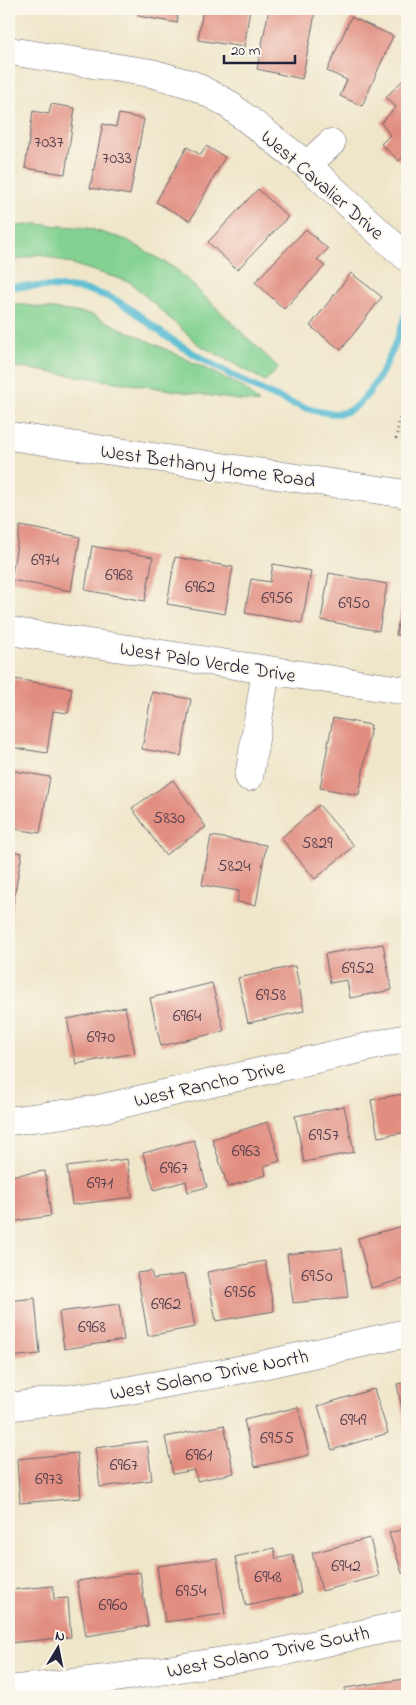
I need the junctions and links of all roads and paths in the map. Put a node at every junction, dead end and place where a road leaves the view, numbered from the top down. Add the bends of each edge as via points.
1 (9, 51) edge
2 (331, 142) dead end
3 (307, 165) junction
4 (407, 256) edge
5 (407, 379) edge
6 (9, 436) edge
7 (396, 439) dead end
8 (407, 494) edge
9 (9, 631) edge
10 (266, 670) junction
11 (407, 691) edge
12 (249, 777) dead end
13 (407, 1038) edge
14 (9, 1121) edge
15 (407, 1333) edge
16 (9, 1407) edge
17 (407, 1624) edge
18 (9, 1690) edge

1 - 3 street, West Cavalier Drive via 151,73 193,85 225,102
2 - 3 street
3 - 4 street, West Cavalier Drive
5 - 7 path
6 - 8 street, West Bethany Home Road
9 - 10 street, West Palo Verde Drive
10 - 11 street, West Palo Verde Drive
10 - 12 street
13 - 14 street, West Rancho Drive via 95,1110
15 - 16 street, West Solano Drive North via 125,1392
17 - 18 street, West Solano Drive South via 281,1652 115,1678

